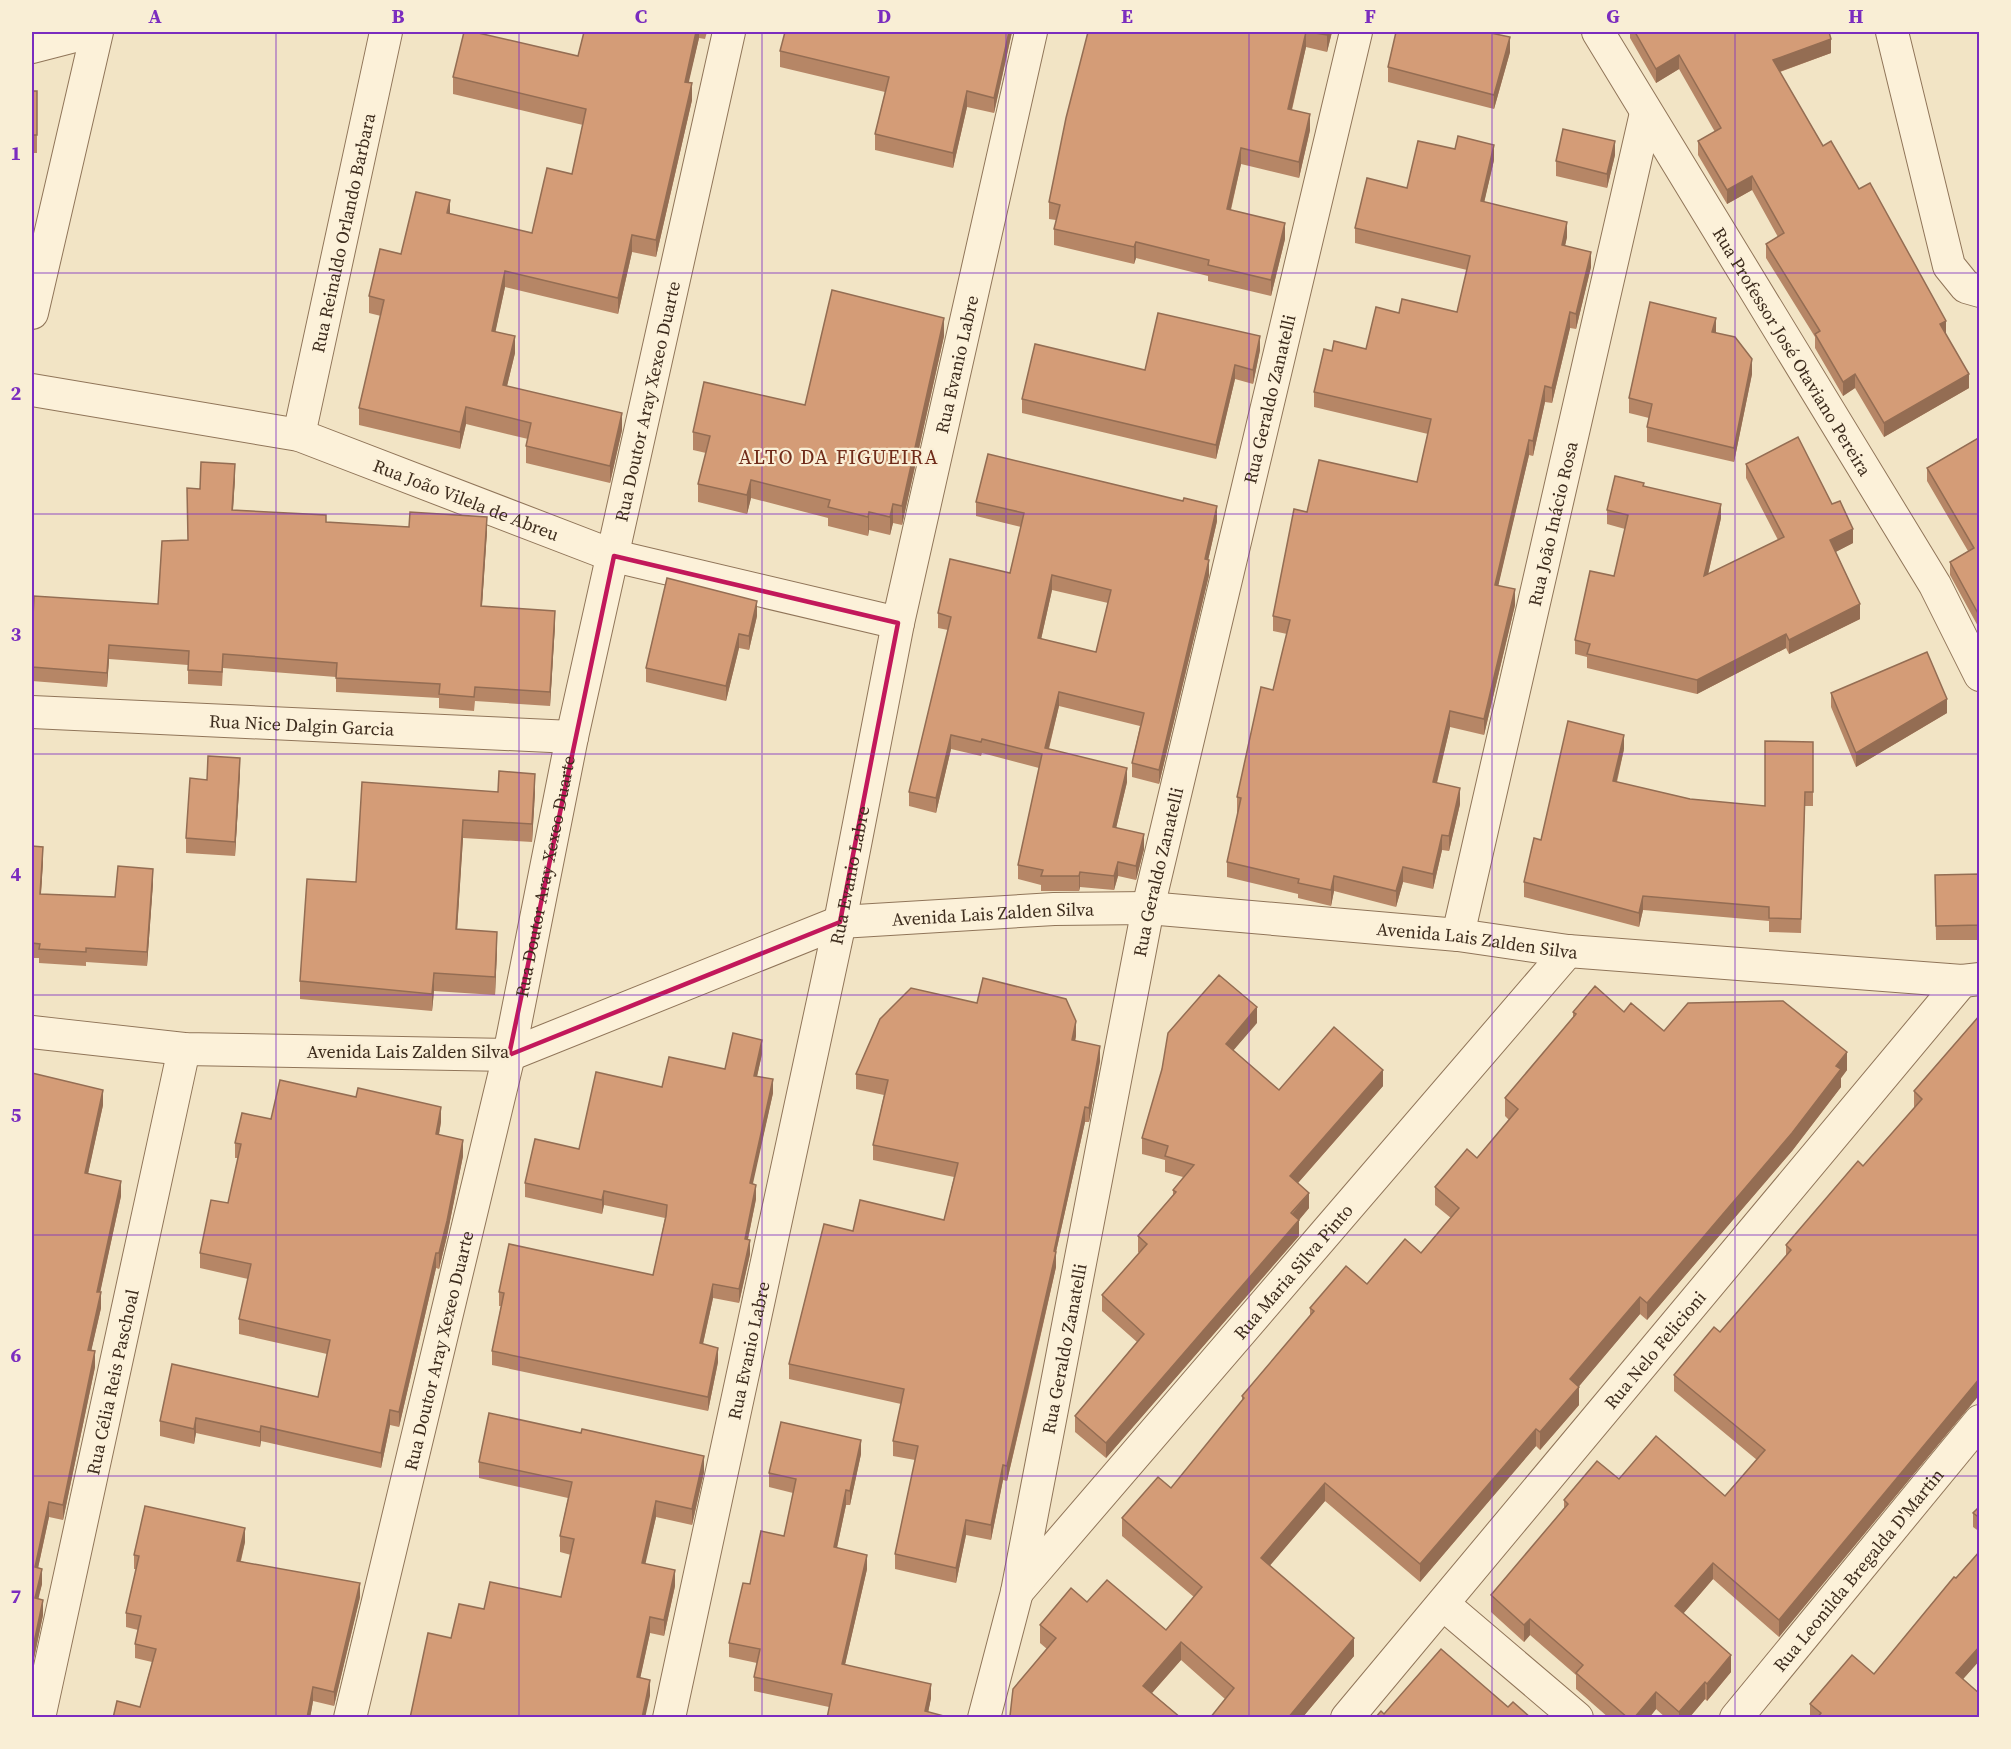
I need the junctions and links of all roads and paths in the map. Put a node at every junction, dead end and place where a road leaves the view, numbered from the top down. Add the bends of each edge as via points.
1 (90, 32) edge
2 (97, 32) edge
3 (386, 32) edge
4 (729, 32) edge
5 (1031, 32) edge
6 (1356, 32) edge
7 (1598, 32) edge
8 (1892, 32) edge
9 (32, 47) edge
10 (1646, 113) junction
11 (1980, 291) edge
12 (32, 313) edge
13 (32, 390) edge
14 (299, 435) junction
15 (614, 556) junction
16 (898, 623) junction
17 (1980, 675) edge
18 (32, 712) edge
19 (572, 737) junction
20 (1148, 908) junction
21 (840, 922) junction
22 (1458, 935) junction
23 (1568, 951) junction
24 (1971, 980) edge
25 (32, 1032) edge
26 (184, 1049) junction
27 (509, 1055) junction
28 (1980, 1421) edge
29 (1017, 1592) junction
30 (1443, 1604) junction
31 (39, 1718) edge
32 (350, 1718) edge
33 (669, 1718) edge
34 (984, 1718) edge
35 (1347, 1718) edge
36 (1577, 1718) edge
37 (1736, 1718) edge

1 - 9 street
2 - 12 street
3 - 14 street, Rua Reinaldo Orlando Barbara
4 - 15 street, Rua Doutor Aray Xexeo Duarte
5 - 16 street, Rua Evanio Labre
6 - 20 street, Rua Geraldo Zanatelli
7 - 10 street, Rua Professor José Otaviano Pereira
8 - 11 street via 1949,266 1966,287
10 - 17 street, Rua Professor José Otaviano Pereira via 1935,585
10 - 22 street, Rua João Inácio Rosa
13 - 14 street, Rua João Vilela de Abreu
14 - 15 street, Rua João Vilela de Abreu
15 - 16 street, Rua João Vilela de Abreu
15 - 19 street, Rua Doutor Aray Xexeo Duarte
16 - 21 street, Rua Evanio Labre
18 - 19 street, Rua Nice Dalgin Garcia
19 - 27 street, Rua Doutor Aray Xexeo Duarte
20 - 21 street, Avenida Lais Zalden Silva via 1054,909
20 - 22 street, Avenida Lais Zalden Silva
20 - 29 street, Rua Geraldo Zanatelli
21 - 27 street, Avenida Lais Zalden Silva
21 - 33 street, Rua Evanio Labre
22 - 23 street, Avenida Lais Zalden Silva
23 - 24 street, Avenida Lais Zalden Silva
23 - 29 street, Rua Maria Silva Pinto
24 - 30 street, Rua Nelo Felicioni
25 - 26 street, Avenida Lais Zalden Silva
26 - 27 street, Avenida Lais Zalden Silva
26 - 31 street, Rua Célia Reis Paschoal
27 - 32 street, Rua Doutor Aray Xexeo Duarte
28 - 37 street, Rua Leonilda Bregalda D'Martin
29 - 34 street, Rua Geraldo Zanatelli
30 - 35 street, Rua Nelo Felicioni
30 - 36 street

